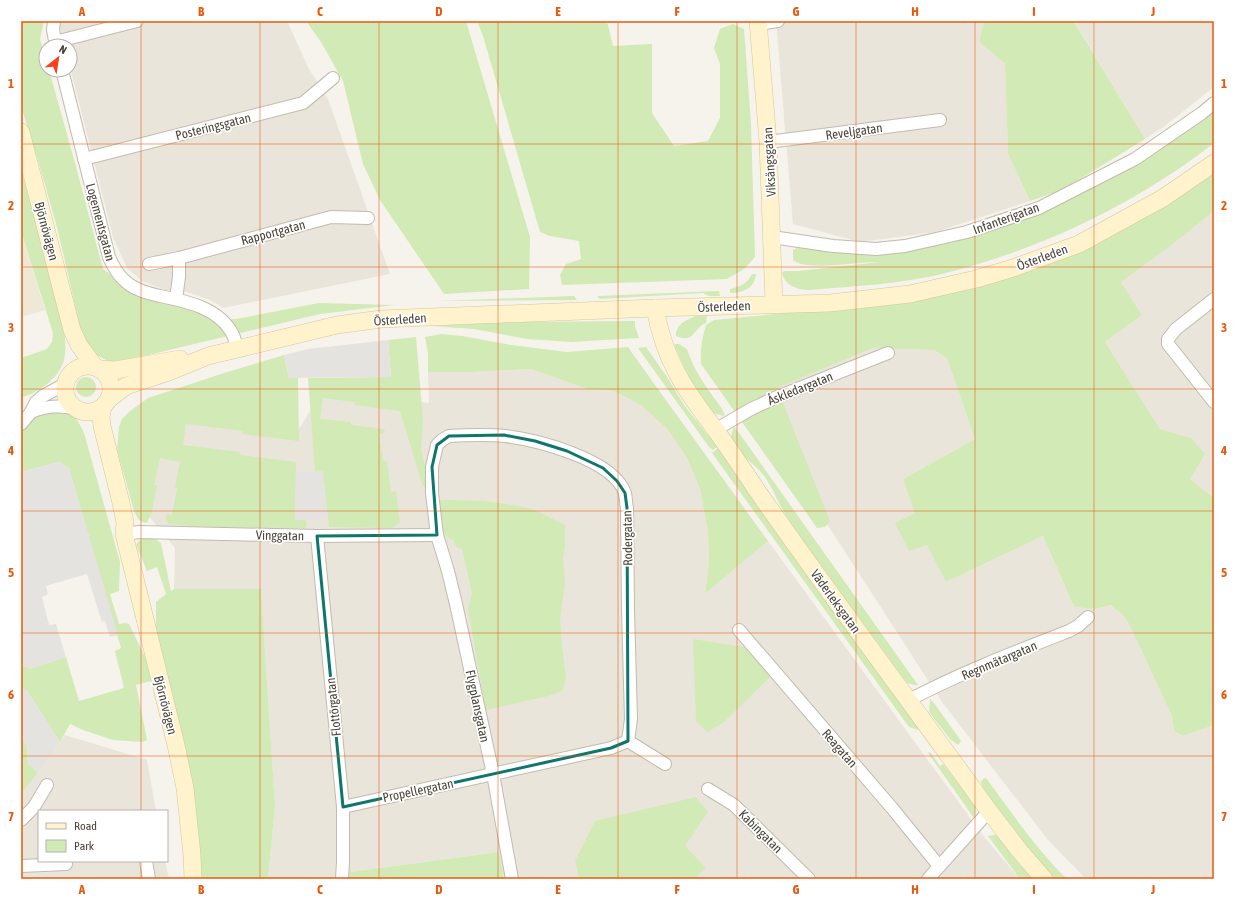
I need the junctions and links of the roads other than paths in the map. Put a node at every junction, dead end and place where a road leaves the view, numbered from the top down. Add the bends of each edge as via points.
1 (54, 21) edge
2 (137, 21) edge
3 (778, 21) edge
4 (759, 22) edge
5 (54, 38) edge
6 (76, 38) edge
7 (64, 78) edge
8 (334, 78) dead end
9 (1214, 103) edge
10 (940, 120) dead end
11 (21, 132) edge
12 (768, 142) junction
13 (84, 159) junction
14 (1214, 163) edge
15 (368, 218) dead end
16 (772, 237) junction
17 (179, 258) junction
18 (149, 264) dead end
19 (176, 299) junction
20 (1214, 299) edge
21 (774, 304) junction
22 (655, 308) junction
23 (72, 330) junction
24 (237, 349) junction
25 (888, 352) dead end
26 (208, 356) junction
27 (97, 368) junction
28 (68, 379) junction
29 (1214, 402) edge
30 (106, 403) junction
31 (78, 409) junction
32 (30, 412) junction
33 (21, 424) edge
34 (715, 430) junction
35 (124, 534) junction
36 (437, 535) junction
37 (317, 536) junction
38 (1088, 617) dead end
39 (739, 630) dead end
40 (909, 700) junction
41 (628, 741) junction
42 (664, 764) dead end
43 (493, 774) junction
44 (48, 785) dead end
45 (708, 788) dead end
46 (343, 806) junction
47 (989, 811) junction
48 (21, 820) edge
49 (146, 862) edge
50 (66, 864) dead end
51 (21, 866) edge
52 (939, 866) junction
53 (149, 879) edge
54 (193, 879) edge
55 (342, 879) edge
56 (512, 879) edge
57 (810, 879) edge
58 (928, 879) edge
59 (1044, 879) edge

1 - 5 street
2 - 6 street
3 - 4 street
4 - 12 main road, Viksängsgatan
7 - 13 street, Logementsgatan
8 - 13 street, Posteringsgatan via 303,103
9 - 16 street, Infanterigatan via 1135,159 1040,208 968,232 905,246 876,249
10 - 12 street, Reveljgatan
11 - 23 main road, Björnövägen
12 - 16 main road, Viksängsgatan
13 - 19 street, Logementsgatan via 109,257 116,271 124,281 134,287
14 - 21 main road, Österleden via 1162,198 1079,244 976,280 910,294 830,303
15 - 17 street, Rapportgatan via 331,217
16 - 21 main road, Viksängsgatan
17 - 18 street, Rapportgatan
17 - 19 street
19 - 24 street, Logementsgatan via 197,306 224,321 233,335
20 - 29 street via 1168,338 1168,344
21 - 22 main road, Österleden
22 - 24 main road, Österleden via 381,319 337,325
22 - 34 main road, Väderleksgatan via 663,342 672,364 684,387
23 - 27 main road, Björnövägen via 79,345
23 - 28 main road, Björnövägen via 73,362
24 - 26 main road, Österleden
25 - 34 street, Åskledargatan via 777,397
26 - 27 main road, Österleden via 187,357 115,370
26 - 30 main road, Österleden via 126,386
27 - 28 main road via 82,367
27 - 30 main road via 106,374 110,381 111,388
28 - 31 main road via 67,398
28 - 32 street via 39,399
30 - 31 main road via 94,411
30 - 35 main road, Björnövägen via 101,416 102,426 124,516
31 - 32 street via 60,405
31 - 35 main road, Björnövägen via 89,425 116,523
32 - 33 street
34 - 40 main road, Väderleksgatan via 790,538
35 - 37 street, Vinggatan via 139,532
35 - 54 main road, Björnövägen via 176,745 183,780
36 - 37 street, Vinggatan
36 - 41 street, Rodergatan via 432,467 437,445 450,436 504,436 535,441 587,460 603,468 617,481 625,493 627,508 631,719
36 - 43 street, Flygplansgatan via 456,604
37 - 46 street, Flottörgatan
38 - 40 street, Regnmätargatan via 1068,631
39 - 52 street, Reagatan
40 - 47 main road, Väderleksgatan
41 - 42 street
41 - 43 street via 611,748
43 - 46 street, Propellergatan
43 - 56 street, Flygplansgatan
44 - 48 street via 34,807
45 - 57 street, Kabingatan via 734,805
46 - 55 street, Flottörgatan
47 - 52 street
47 - 59 main road, Väderleksgatan
49 - 53 street
50 - 51 street
52 - 58 street

